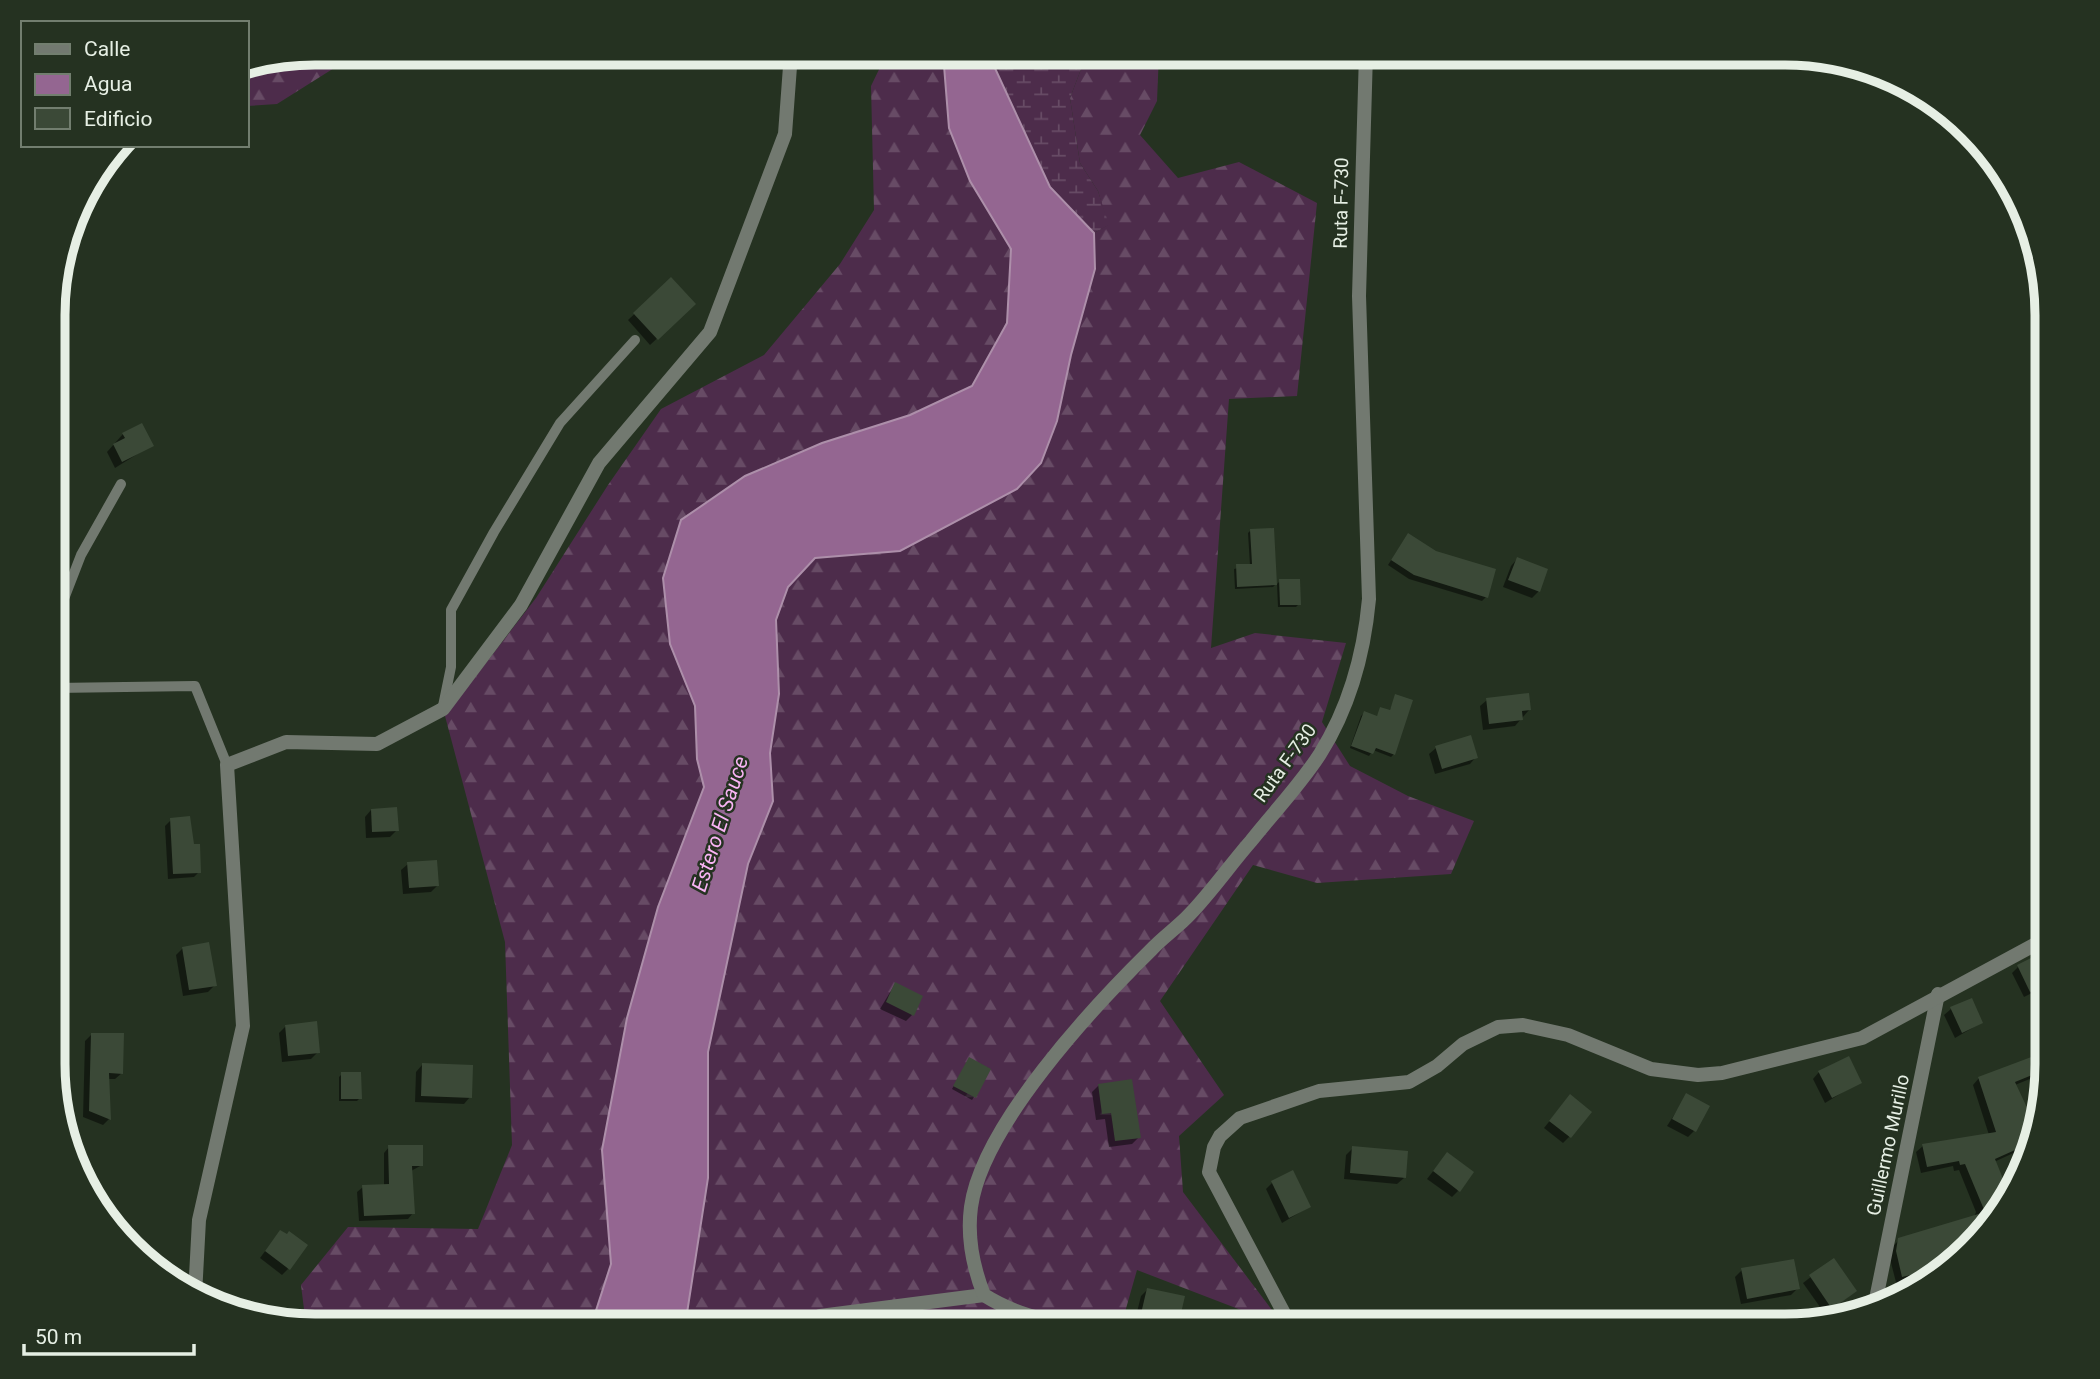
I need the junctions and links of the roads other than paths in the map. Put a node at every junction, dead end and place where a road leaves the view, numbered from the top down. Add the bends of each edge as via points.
1 (790, 65) edge
2 (1366, 65) edge
3 (635, 340) dead end
4 (121, 484) dead end
5 (65, 596) edge
6 (65, 688) edge
7 (443, 709) junction
8 (227, 765) junction
9 (2035, 945) edge
10 (1938, 995) junction
11 (196, 1284) edge
12 (984, 1295) junction
13 (1876, 1297) edge
14 (836, 1314) edge
15 (1021, 1314) edge
16 (1284, 1314) edge

1 - 7 street via 785,134 710,332 599,463 521,605
2 - 12 street, Ruta F-730 via 1359,296 1370,599 1354,683 1333,731 1305,774 1190,914 1086,1018 990,1149 975,1187 969,1227
3 - 7 lane via 560,424 451,610 451,667
4 - 5 lane via 81,555
6 - 8 lane via 195,686
7 - 8 street via 377,744 286,742
8 - 11 street via 243,1026 199,1220
9 - 10 street
10 - 13 street, Guillermo Murillo
10 - 16 street via 1888,1026 1842,1044 1698,1075 1651,1069 1536,1027 1498,1027 1463,1044 1409,1082 1319,1091 1240,1118 1220,1136 1209,1172
12 - 14 street
12 - 15 street

